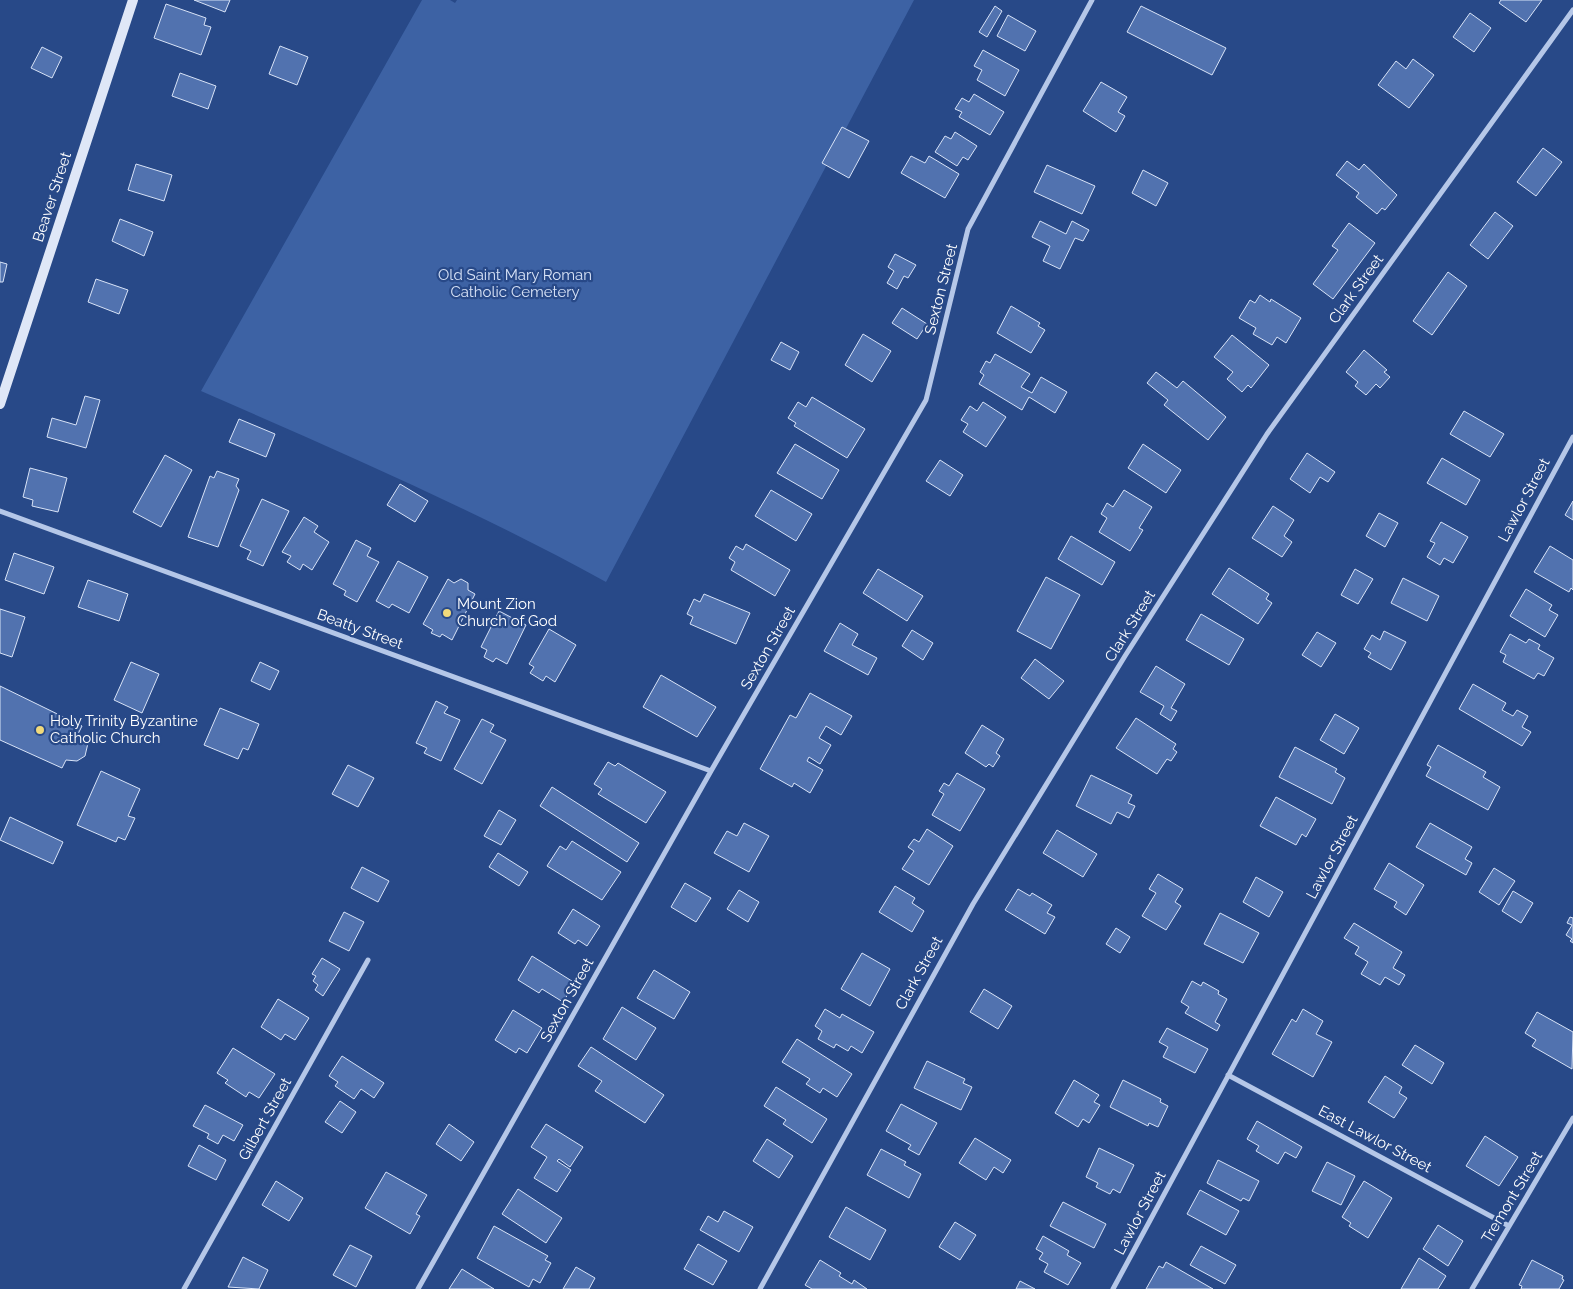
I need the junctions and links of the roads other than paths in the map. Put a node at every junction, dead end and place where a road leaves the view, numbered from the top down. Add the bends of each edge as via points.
1 (133, 0) edge
2 (1092, 0) edge
3 (1573, 10) edge
4 (0, 404) edge
5 (1573, 437) edge
6 (0, 511) edge
7 (711, 771) junction
8 (368, 960) dead end
9 (1228, 1075) junction
10 (1573, 1118) edge
11 (1510, 1226) junction
12 (184, 1289) edge
13 (418, 1289) edge
14 (760, 1289) edge
15 (1113, 1289) edge
16 (1472, 1289) edge

1 - 4 main road, Beaver Street
2 - 7 street, Sexton Street via 968,229 926,400
3 - 14 street, Clark Street via 1267,434 973,904
5 - 9 street, Lawlor Street
6 - 7 street, Beatty Street
7 - 13 street, Sexton Street
8 - 12 street, Gilbert Street
9 - 11 street, East Lawlor Street
9 - 15 street, Lawlor Street
10 - 11 street, Tremont Street
11 - 16 street, Tremont Street

